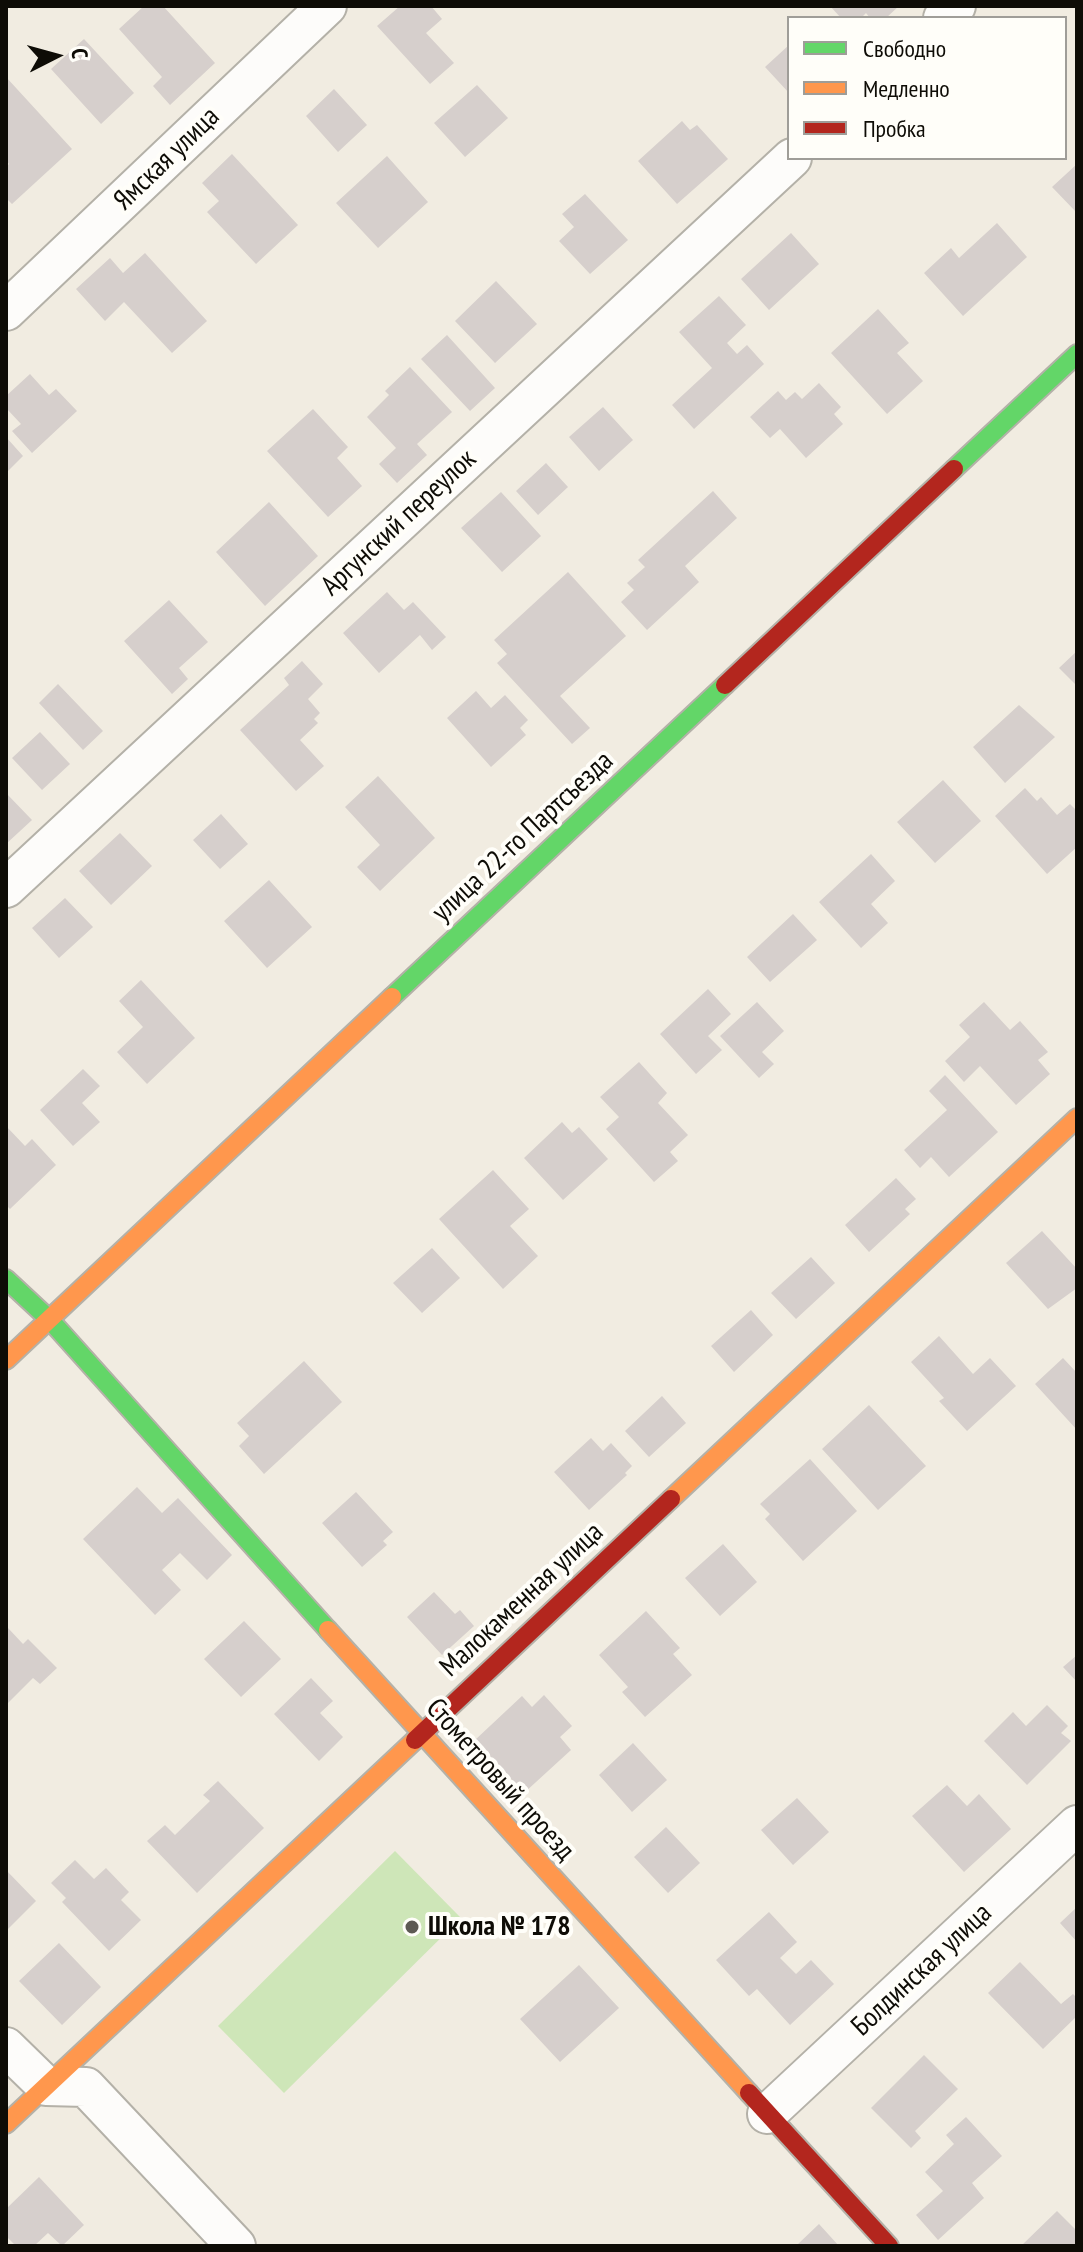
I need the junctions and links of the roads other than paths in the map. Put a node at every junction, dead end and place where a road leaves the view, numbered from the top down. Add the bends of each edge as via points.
1 (327, 6) edge
2 (790, 160) edge
3 (6, 311) edge
4 (1077, 354) edge
5 (6, 888) edge
6 (1077, 1118) edge
7 (6, 1279) edge
8 (50, 1320) junction
9 (6, 1360) edge
10 (421, 1734) junction
11 (1077, 1825) edge
12 (6, 2047) edge
13 (46, 2086) junction
14 (767, 2114) junction
15 (6, 2124) edge
16 (236, 2246) edge
17 (889, 2246) edge

1 - 3 street, Ямская улица
2 - 5 street, Аргунский переулок
4 - 8 street, улица 22-го Партсъезда
6 - 10 street, Малокаменная улица
7 - 8 street, Стометровый проезд
8 - 9 street, улица 22-го Партсъезда
8 - 10 street, Стометровый проезд
10 - 13 street, Малокаменная улица
10 - 14 street, Стометровый проезд
11 - 14 street, Болдинская улица
12 - 13 street
13 - 15 street, Малокаменная улица
13 - 16 street via 86,2087
14 - 17 street, Стометровый проезд

